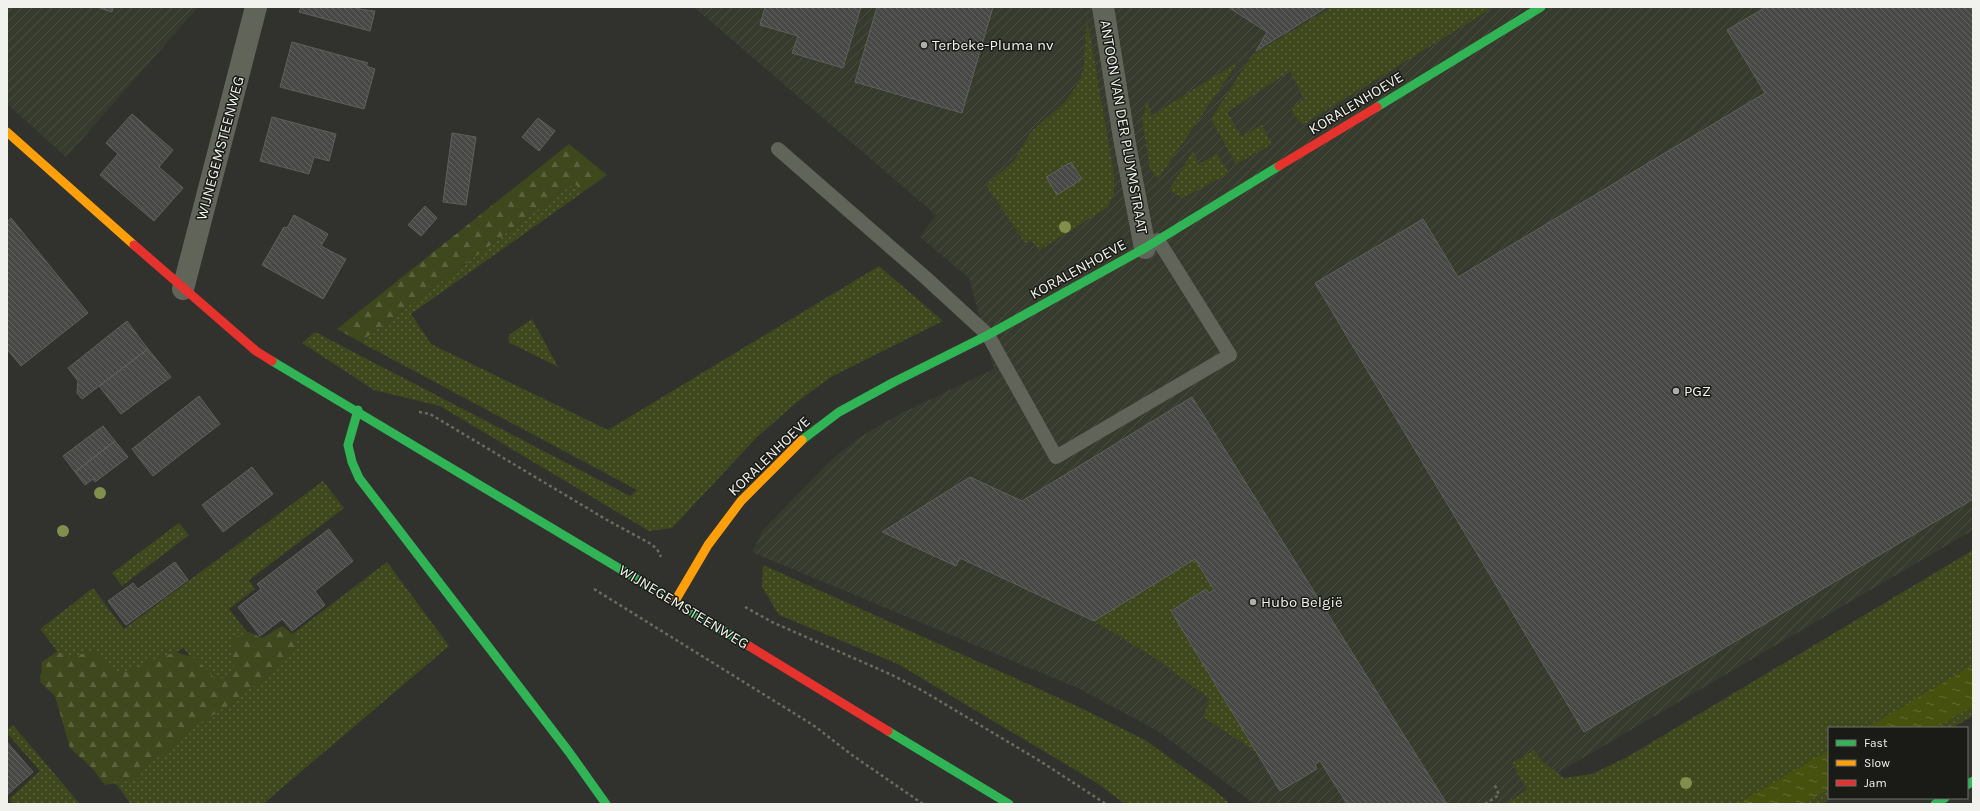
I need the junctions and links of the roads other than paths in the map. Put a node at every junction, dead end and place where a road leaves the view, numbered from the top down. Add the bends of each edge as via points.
1 (256, 7) edge
2 (1103, 7) edge
3 (1541, 7) edge
4 (7, 132) edge
5 (778, 149) dead end
6 (1151, 244) junction
7 (183, 289) junction
8 (988, 335) junction
9 (358, 410) junction
10 (675, 601) junction
11 (606, 804) edge
12 (1009, 804) edge

1 - 7 street, WIJNEGEMSTEENWEG
2 - 6 street, ANTOON VAN DER PLUYMSTRAAT via 1125,144
3 - 6 main road, KORALENHOEVE
4 - 7 main road, WIJNEGEMSTEENWEG
5 - 8 lane
6 - 8 main road, KORALENHOEVE
6 - 8 lane via 1230,355 1056,458
7 - 9 main road, WIJNEGEMSTEENWEG via 256,351
8 - 10 main road, KORALENHOEVE via 839,412 802,440 741,501 708,545
9 - 10 main road, WIJNEGEMSTEENWEG
9 - 11 main road via 348,445 359,478
10 - 12 main road, WIJNEGEMSTEENWEG

